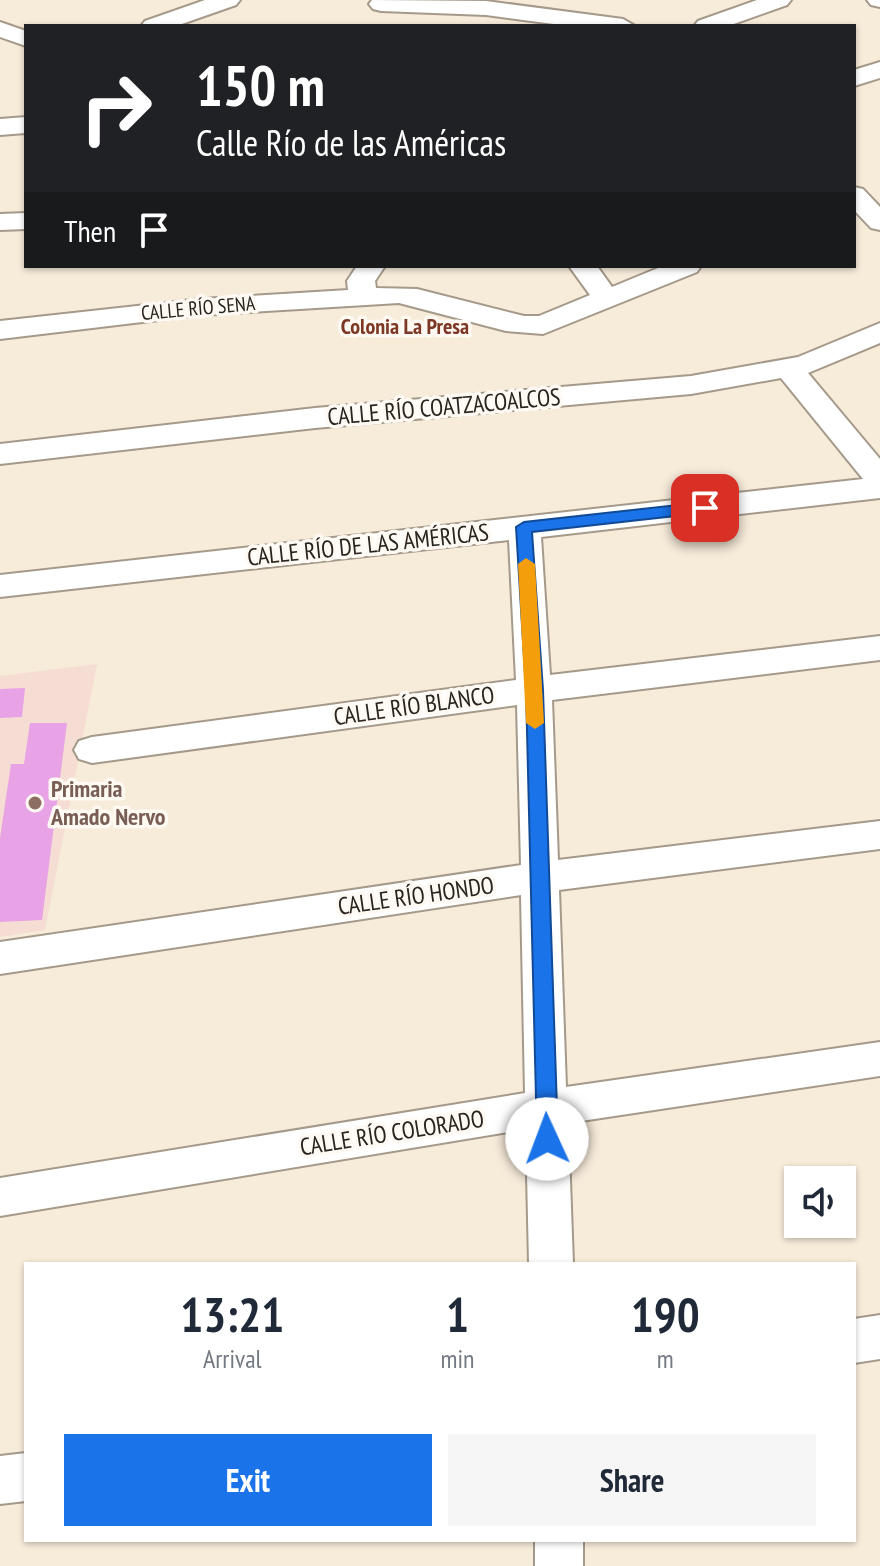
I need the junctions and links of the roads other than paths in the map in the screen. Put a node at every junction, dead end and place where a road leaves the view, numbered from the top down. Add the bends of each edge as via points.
1 (228, 0) edge
2 (509, 0) edge
3 (779, 0) edge
4 (380, 2) edge
5 (486, 8) junction
6 (159, 24) edge
7 (397, 24) edge
8 (608, 24) edge
9 (712, 24) edge
10 (0, 29) edge
11 (24, 38) edge
12 (880, 69) edge
13 (856, 78) edge
14 (24, 125) edge
15 (0, 127) edge
16 (862, 197) edge
17 (24, 221) edge
18 (0, 222) edge
19 (880, 222) edge
20 (370, 268) edge
21 (584, 268) edge
22 (682, 268) edge
23 (363, 296) junction
24 (608, 300) junction
25 (0, 330) edge
26 (880, 332) edge
27 (789, 369) junction
28 (0, 454) edge
29 (880, 479) edge
30 (880, 488) edge
31 (524, 527) junction
32 (0, 586) edge
33 (880, 648) edge
34 (534, 690) junction
35 (92, 750) dead end
36 (880, 835) edge
37 (537, 878) junction
38 (0, 958) edge
39 (880, 1059) edge
40 (546, 1108) junction
41 (0, 1197) edge
42 (551, 1262) edge
43 (880, 1337) edge
44 (856, 1341) edge
45 (24, 1477) edge
46 (0, 1480) edge
47 (559, 1542) edge
48 (559, 1566) edge

1 - 6 street
2 - 5 street
3 - 9 street
4 - 5 street
4 - 7 street
5 - 8 street
10 - 11 street
12 - 13 street
14 - 15 street
16 - 19 street
17 - 18 street
20 - 23 street via 361,281
21 - 24 street
22 - 24 street, CALLE RÍO SENA
23 - 24 street, CALLE RÍO SENA via 423,297 531,326
23 - 25 street, CALLE RÍO SENA via 201,307
26 - 27 street, CALLE RÍO COATZACOALCOS
27 - 28 street, CALLE RÍO COATZACOALCOS via 691,385 315,418
27 - 29 street
30 - 31 street, CALLE RÍO DE LAS AMÉRICAS
31 - 32 street, CALLE RÍO DE LAS AMÉRICAS
31 - 34 street
33 - 34 street, CALLE RÍO BLANCO
34 - 35 street, CALLE RÍO BLANCO
34 - 37 street
36 - 37 street, CALLE RÍO HONDO
37 - 38 street, CALLE RÍO HONDO
37 - 40 street
39 - 40 street, CALLE RÍO COLORADO
40 - 41 street, CALLE RÍO COLORADO
40 - 42 street
43 - 44 street
45 - 46 street
47 - 48 street

